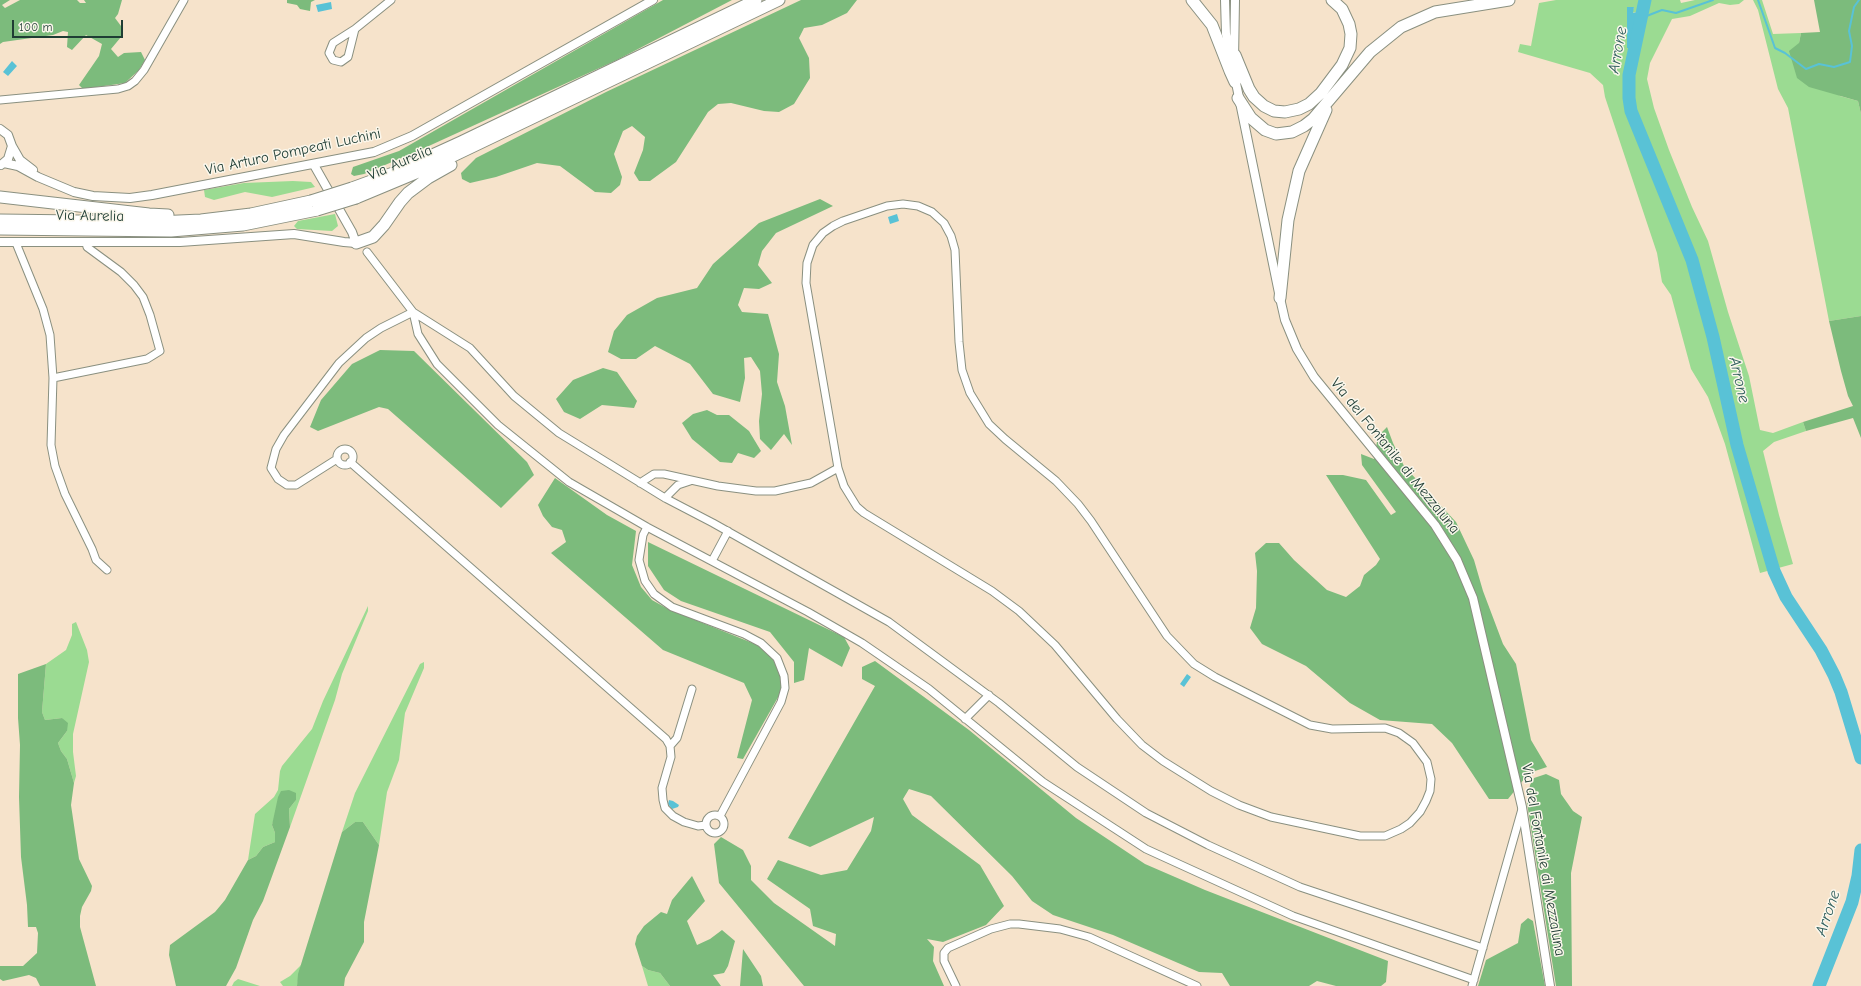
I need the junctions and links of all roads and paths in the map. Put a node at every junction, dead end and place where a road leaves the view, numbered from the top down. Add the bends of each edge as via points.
1 (184, 0) edge
2 (391, 0) edge
3 (653, 0) edge
4 (756, 0) edge
5 (779, 0) edge
6 (1192, 0) edge
7 (1225, 0) edge
8 (1235, 0) edge
9 (1332, 0) edge
10 (1510, 0) edge
11 (354, 29) junction
12 (1234, 60) junction
13 (1235, 82) junction
14 (1238, 98) junction
15 (0, 100) edge
16 (1329, 101) junction
17 (567, 102) junction
18 (0, 129) edge
19 (12, 146) junction
20 (2, 164) edge
21 (314, 165) junction
22 (48, 182) junction
23 (354, 193) junction
24 (0, 197) edge
25 (314, 205) junction
26 (251, 214) junction
27 (0, 220) edge
28 (0, 230) edge
29 (0, 242) edge
30 (16, 242) junction
31 (86, 243) junction
32 (356, 243) junction
33 (367, 252) dead end
34 (1280, 298) junction
35 (413, 312) junction
36 (53, 378) junction
37 (337, 459) junction
38 (350, 462) junction
39 (838, 468) junction
40 (690, 480) junction
41 (640, 483) junction
42 (665, 498) junction
43 (647, 527) junction
44 (728, 531) junction
45 (712, 561) junction
46 (107, 570) dead end
47 (692, 690) dead end
48 (989, 695) junction
49 (965, 719) junction
50 (670, 746) junction
51 (1522, 807) junction
52 (720, 816) junction
53 (706, 825) junction
54 (1483, 948) junction
55 (1473, 983) edge
56 (956, 986) edge
57 (1197, 986) edge
58 (1550, 986) edge

1 - 15 street via 144,70 128,86
2 - 11 street
3 - 21 street, Via Arturo Pompeati Luchini via 408,138 374,152
4 - 23 highway, Via Aurelia
5 - 17 highway, Via Aurelia
6 - 13 highway via 1212,25
7 - 12 street, Via del Fontanile di Mezzaluna via 1226,34 1230,57
8 - 12 street, Via del Fontanile di Mezzaluna
9 - 12 highway via 1342,9 1350,24 1350,48 1342,65 1321,93 1309,104 1285,112 1274,111 1264,106 1254,97
10 - 16 highway via 1435,12 1401,27 1370,52
11 - 11 street via 333,43 329,53 333,60 341,62 348,57
12 - 13 street, Via del Fontanile di Mezzaluna
13 - 14 street, Via del Fontanile di Mezzaluna
14 - 16 highway via 1255,123 1265,130 1282,134 1304,126
14 - 34 street, Via del Fontanile di Mezzaluna
16 - 34 highway via 1299,171 1288,220
17 - 23 highway, Via Aurelia via 428,168
17 - 32 highway via 428,178 402,199 377,233 365,241
18 - 19 street, Via Arturo Pompeati Luchini via 8,135
19 - 20 street via 11,153
19 - 22 street, Via Arturo Pompeati Luchini via 20,160
20 - 22 street, Via Arturo Pompeati Luchini via 18,166
21 - 22 street, Via Arturo Pompeati Luchini via 130,198 93,196
21 - 32 street
23 - 25 highway, Via Aurelia, bridge
24 - 26 highway via 149,214
25 - 26 highway, Via Aurelia
25 - 28 highway, Via Aurelia via 243,225 178,231
26 - 27 highway, Via Aurelia via 158,222
29 - 30 street
30 - 31 street
30 - 36 street via 47,322
31 - 32 street via 180,242 294,234
31 - 36 street via 87,248 121,272 143,297 160,351 147,359
33 - 35 street
34 - 51 street, Via del Fontanile di Mezzaluna via 1291,334 1310,372 1429,517 1461,568 1473,598
35 - 37 street via 369,335 339,363 284,435 276,449 271,468 278,479 287,485 296,485
35 - 41 street via 470,348 508,390 543,421 589,453
35 - 43 street via 418,334 430,355 485,414 561,476
36 - 46 street via 51,445 55,466 65,494 96,560
37 - 38 street via 343,465
37 - 38 street via 339,452 346,449 352,456
38 - 50 street via 654,728
39 - 39 street via 806,283 809,255 818,239 840,222 892,205 918,206 941,219 953,240 962,370 970,393 989,424 1056,481 1078,504 1167,636 1190,661 1215,677 1314,726 1338,730 1385,728 1402,735 1418,748 1429,768 1430,791 1422,809 1410,823 1396,832 1379,837 1366,837 1271,817 1211,791 1163,761 1138,741 1055,645 1019,610 860,510 846,491
39 - 40 street via 811,483 775,491 732,488
40 - 41 street via 671,474 658,474
40 - 42 street via 678,485
41 - 42 street
42 - 44 street
43 - 45 street
43 - 52 street via 638,560 654,594 672,607 761,643 777,658 784,676 785,688 781,702
44 - 45 street
44 - 48 street via 889,622
45 - 49 street via 855,638 923,685
47 - 50 street via 677,738
48 - 49 street
48 - 54 street via 1077,767 1146,813 1189,836 1300,887
49 - 55 street via 1042,782 1154,854 1293,916
50 - 53 street via 671,757 662,788 664,804 679,820 694,825
51 - 54 street
51 - 58 street, Via del Fontanile di Mezzaluna
52 - 53 street via 711,815
52 - 53 street via 724,824 720,831 712,832
54 - 55 street
56 - 57 street via 944,959 948,948 991,929 1019,924 1089,936

